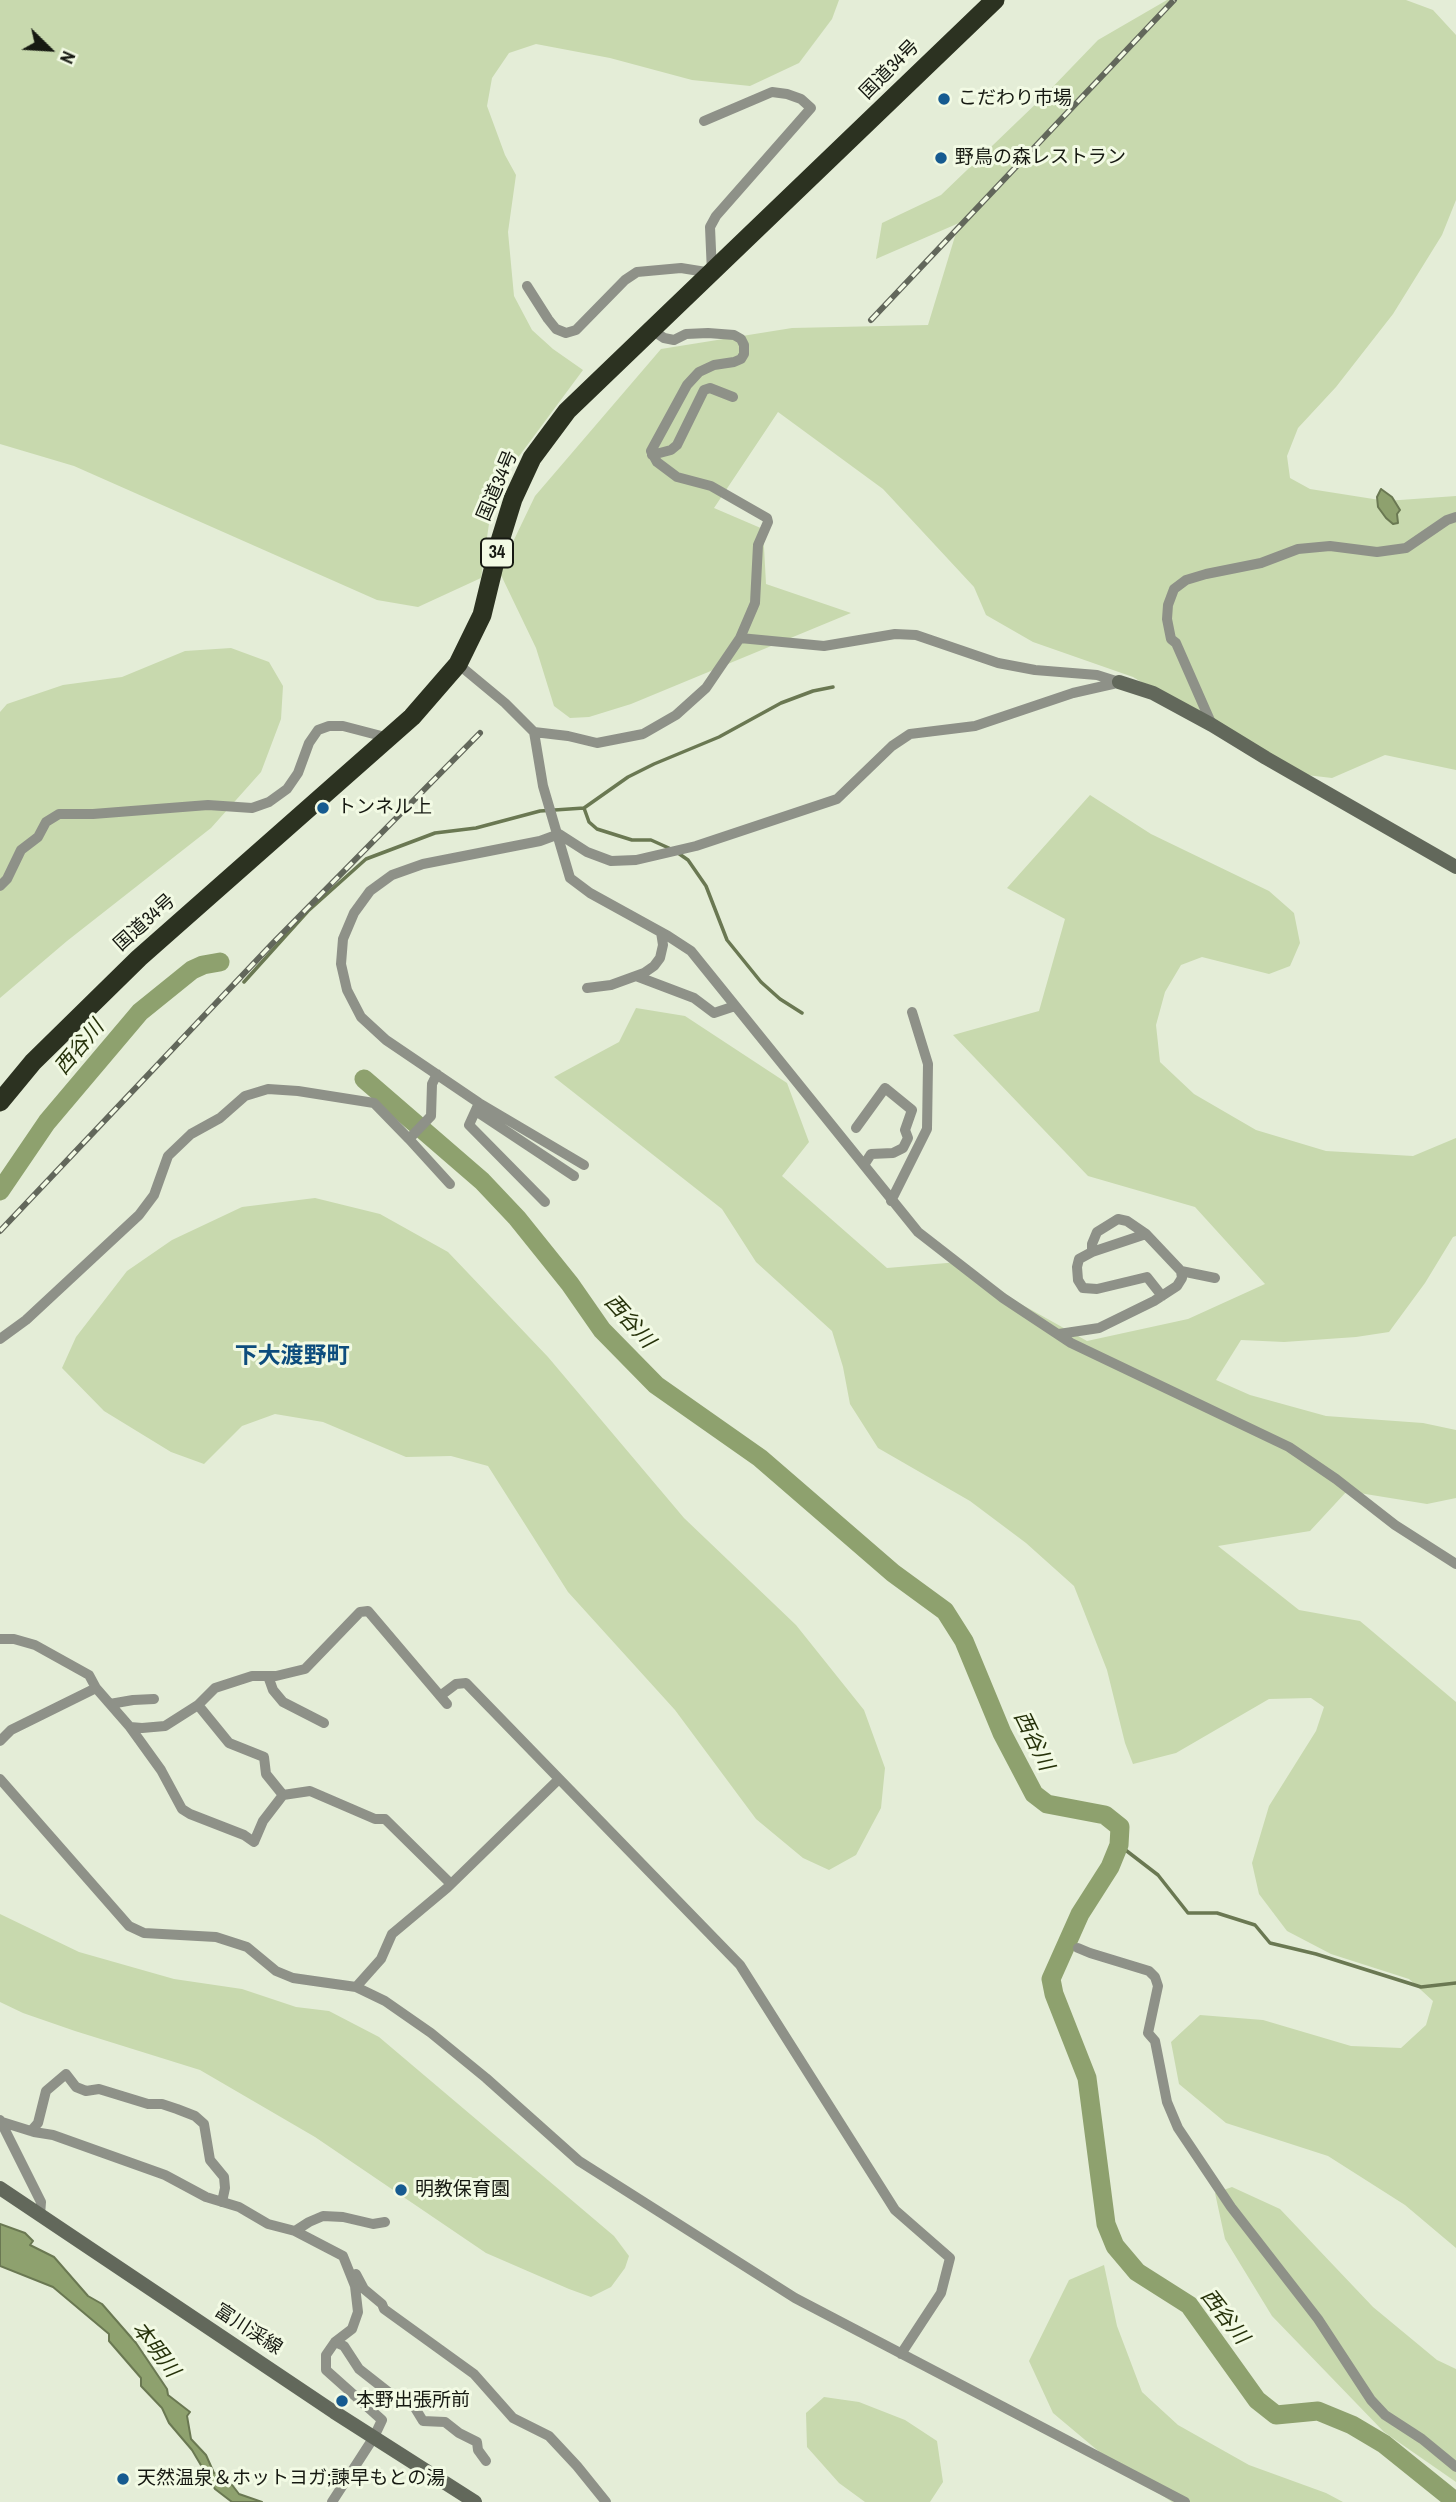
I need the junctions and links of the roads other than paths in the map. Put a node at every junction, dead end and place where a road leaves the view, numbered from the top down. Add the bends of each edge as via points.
1 (995, 0) edge
2 (704, 121) dead end
3 (712, 273) junction
4 (527, 286) dead end
5 (652, 330) junction
6 (733, 397) dead end
7 (652, 455) junction
8 (1456, 517) edge
9 (740, 638) junction
10 (458, 664) junction
11 (1119, 682) junction
12 (1212, 725) junction
13 (534, 732) junction
14 (389, 738) junction
15 (559, 834) junction
16 (1456, 867) edge
17 (0, 886) edge
18 (661, 932) junction
19 (636, 976) junction
20 (587, 988) dead end
21 (735, 1006) junction
22 (912, 1012) dead end
23 (437, 1074) junction
24 (0, 1102) edge
25 (478, 1107) junction
26 (856, 1128) dead end
27 (410, 1137) junction
28 (584, 1164) dead end
29 (864, 1165) junction
30 (574, 1176) dead end
31 (450, 1184) dead end
32 (891, 1201) junction
33 (545, 1202) dead end
34 (1141, 1228) junction
35 (1092, 1252) junction
36 (1181, 1271) junction
37 (1215, 1278) dead end
38 (1162, 1296) junction
39 (1059, 1334) junction
40 (0, 1339) edge
41 (1456, 1564) edge
42 (0, 1639) edge
43 (268, 1676) junction
44 (96, 1688) junction
45 (155, 1699) dead end
46 (110, 1704) junction
47 (198, 1705) junction
48 (324, 1723) dead end
49 (130, 1727) junction
50 (0, 1741) edge
51 (0, 1779) edge
52 (559, 1779) junction
53 (283, 1796) junction
54 (451, 1884) junction
55 (1078, 1948) dead end
56 (356, 1987) junction
57 (1, 2121) edge
58 (31, 2131) junction
59 (0, 2188) edge
60 (222, 2202) junction
61 (40, 2216) junction
62 (385, 2222) dead end
63 (295, 2231) junction
64 (343, 2256) junction
65 (335, 2342) junction
66 (901, 2354) junction
67 (374, 2437) junction
68 (485, 2461) dead end
69 (1456, 2467) edge
70 (332, 2502) edge
71 (475, 2502) edge
72 (606, 2502) edge
73 (1185, 2502) edge

1 - 3 highway, 国道34号 / 34
2 - 3 street via 772,92 801,99 811,108 716,216 710,227
3 - 4 street via 681,268 637,272 576,330 566,333 548,319
3 - 5 highway, 国道34号 / 34
5 - 7 street via 674,340 708,332 734,335 744,345 741,359 699,372 687,385
5 - 10 highway, 国道34号 / 34 via 567,411 532,458 513,499 482,615
6 - 7 street via 704,390 677,446
7 - 9 street via 677,477 710,486 767,518 758,545 755,603
8 - 12 street via 1406,548 1377,552 1330,546 1298,549 1261,563 1186,580 1174,589 1167,619 1171,639
9 - 11 street via 824,646 916,635 998,663 1097,675
9 - 13 street via 706,688 676,715 643,734 597,743
10 - 13 street
10 - 14 highway, 国道34号 / 34
11 - 12 main road via 1153,693
11 - 15 street via 975,726 910,734 837,799 696,846 611,862
12 - 16 main road
13 - 15 street via 543,786
14 - 17 street via 343,726 318,730 287,789 253,808 208,805 60,814 46,822 38,837 21,850
14 - 24 highway, 国道34号 / 34 via 139,958 33,1062
15 - 18 street via 570,878
15 - 23 street via 392,875 370,891 354,913 343,939 341,964 360,1017
18 - 19 street via 660,958
18 - 21 street via 691,951
19 - 20 street
19 - 21 street via 694,998 715,1013
21 - 29 street
22 - 32 street via 928,1064 927,1129
23 - 25 street
23 - 27 street via 432,1084 431,1116
25 - 28 street
25 - 30 street
25 - 33 street via 469,1125
26 - 29 street via 885,1088 912,1110 903,1149 871,1154
27 - 31 street
27 - 40 street via 374,1103 268,1089 245,1096 168,1156 154,1195 139,1215
29 - 32 street
32 - 39 street via 918,1232 1003,1298
34 - 35 street
34 - 35 street via 1118,1219 1105,1225 1091,1244
34 - 36 street
35 - 38 street via 1080,1259 1077,1267 1083,1288 1147,1278
36 - 37 street
36 - 38 street via 1177,1286
38 - 39 street via 1099,1328
39 - 41 street via 1103,1360 1289,1447
42 - 44 street via 34,1645 89,1675
43 - 47 street via 252,1676 215,1688
43 - 48 street via 283,1702
43 - 52 street via 305,1669 360,1612 368,1611 444,1700 456,1684 466,1683
44 - 46 street
44 - 50 street via 11,1730
45 - 46 street
46 - 49 street
47 - 49 street via 165,1726
47 - 53 street via 229,1743 264,1757 266,1774
49 - 53 street via 182,1809 190,1814 254,1842 263,1821
51 - 56 street via 129,1926 144,1933 216,1937 247,1947 276,1971 293,1978
52 - 54 street
52 - 66 street via 740,1965 895,2210 950,2258 941,2293
53 - 54 street via 310,1791 385,1819
54 - 56 street via 392,1934 381,1959
55 - 69 street via 1149,1971 1155,1977 1158,1986 1148,2033 1155,2041 1167,2102 1178,2128 1231,2207 1318,2319 1371,2400
56 - 66 street via 431,2033 579,2161 795,2298
57 - 58 street
57 - 61 street via 41,2202
58 - 60 street via 165,2175
58 - 60 street via 38,2123 46,2091 66,2074 86,2091 99,2089 177,2109 204,2124 209,2160 224,2177
59 - 61 main road, 富川渓線
60 - 63 street
61 - 67 main road, 富川渓線
62 - 63 street via 323,2216
63 - 64 street
64 - 65 street via 355,2286 358,2312 352,2329
64 - 72 street via 351,2262 364,2289 384,2309 474,2374 513,2418 549,2437
65 - 67 street via 326,2355 326,2370 382,2420
65 - 68 street via 344,2346 359,2369 401,2402 412,2403 423,2420 445,2422 477,2442
66 - 73 street
67 - 70 street
67 - 71 main road, 富川渓線

